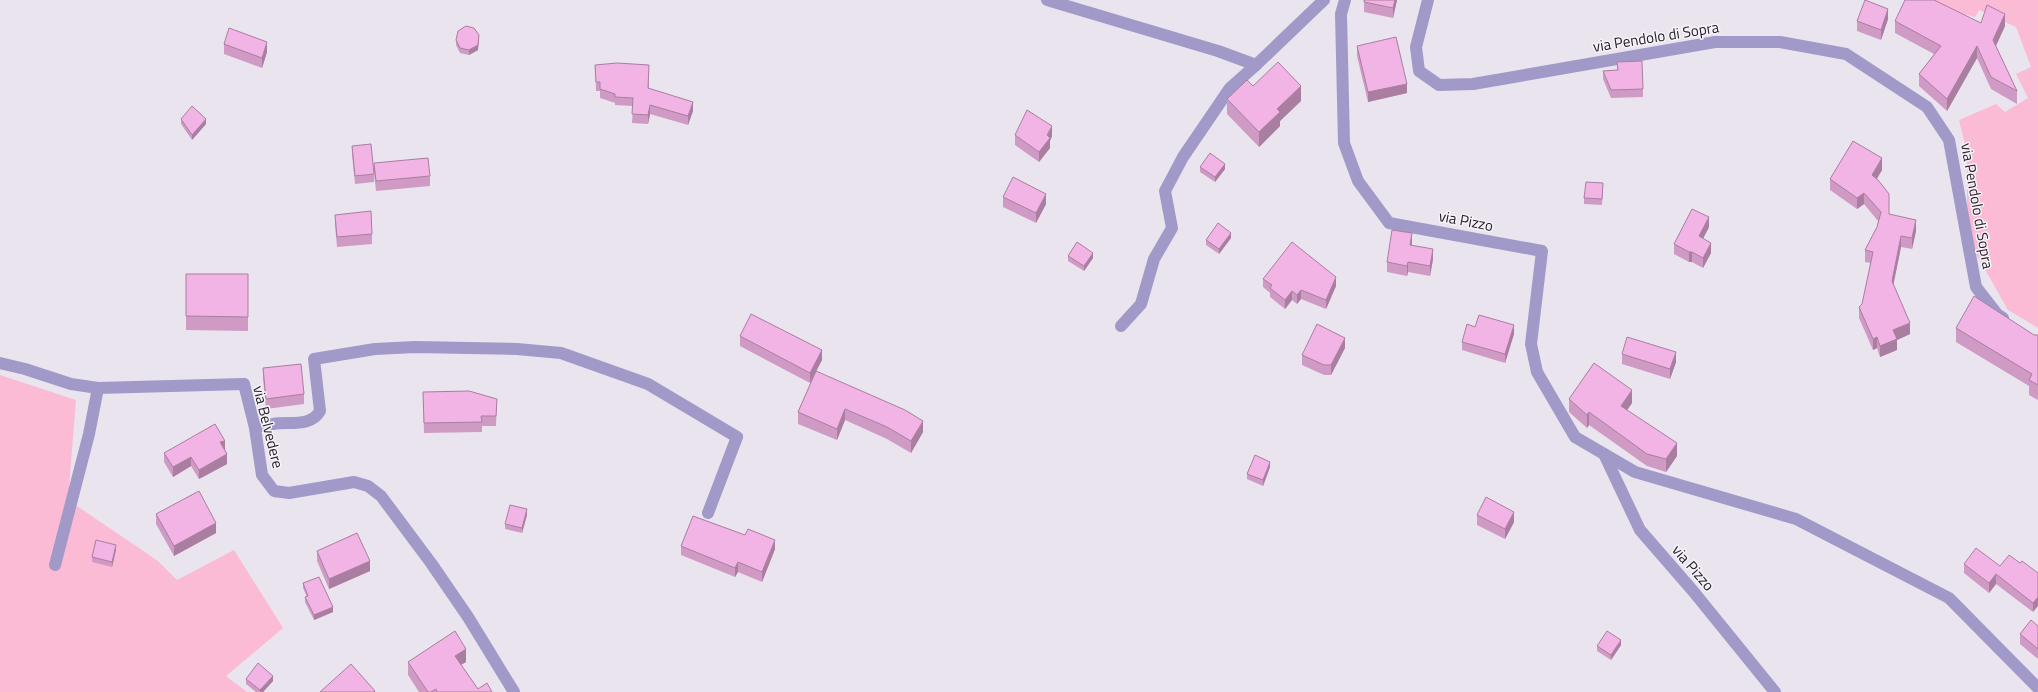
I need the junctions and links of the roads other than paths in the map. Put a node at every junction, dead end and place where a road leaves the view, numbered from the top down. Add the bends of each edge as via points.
1 (1047, 0) edge
2 (1324, 0) edge
3 (1345, 0) edge
4 (1428, 0) edge
5 (1256, 65) junction
6 (1121, 326) dead end
7 (2014, 326) edge
8 (0, 363) edge
9 (98, 388) junction
10 (255, 428) junction
11 (1604, 454) junction
12 (708, 513) dead end
13 (55, 565) dead end
14 (2038, 688) edge
15 (514, 692) edge
16 (1775, 692) edge

1 - 5 street via 1218,51
2 - 5 street
3 - 11 street, via Pizzo via 1341,14 1344,143 1358,181 1390,223 1542,251 1531,344 1537,372 1575,438
4 - 7 street, via Pendolo di Sopra via 1416,47 1419,71 1439,85 1473,84 1715,42 1780,42 1846,54 1927,107 1950,140 1976,287 1997,314
5 - 6 street via 1230,88 1183,157 1165,191 1172,228 1154,259 1141,304
8 - 9 street, via Belvedere via 71,384
9 - 10 street, via Belvedere via 244,384
9 - 13 street via 89,434
10 - 12 street via 274,423 300,424 316,418 320,411 314,360 375,349 422,347 517,349 561,353 648,384 737,437
10 - 15 street, via Belvedere via 262,475 274,491 289,493 354,482 368,486 381,496 468,617
11 - 14 street, via Pizzo via 1635,472 1796,519 1949,598
11 - 16 street, via Pizzo via 1640,530

